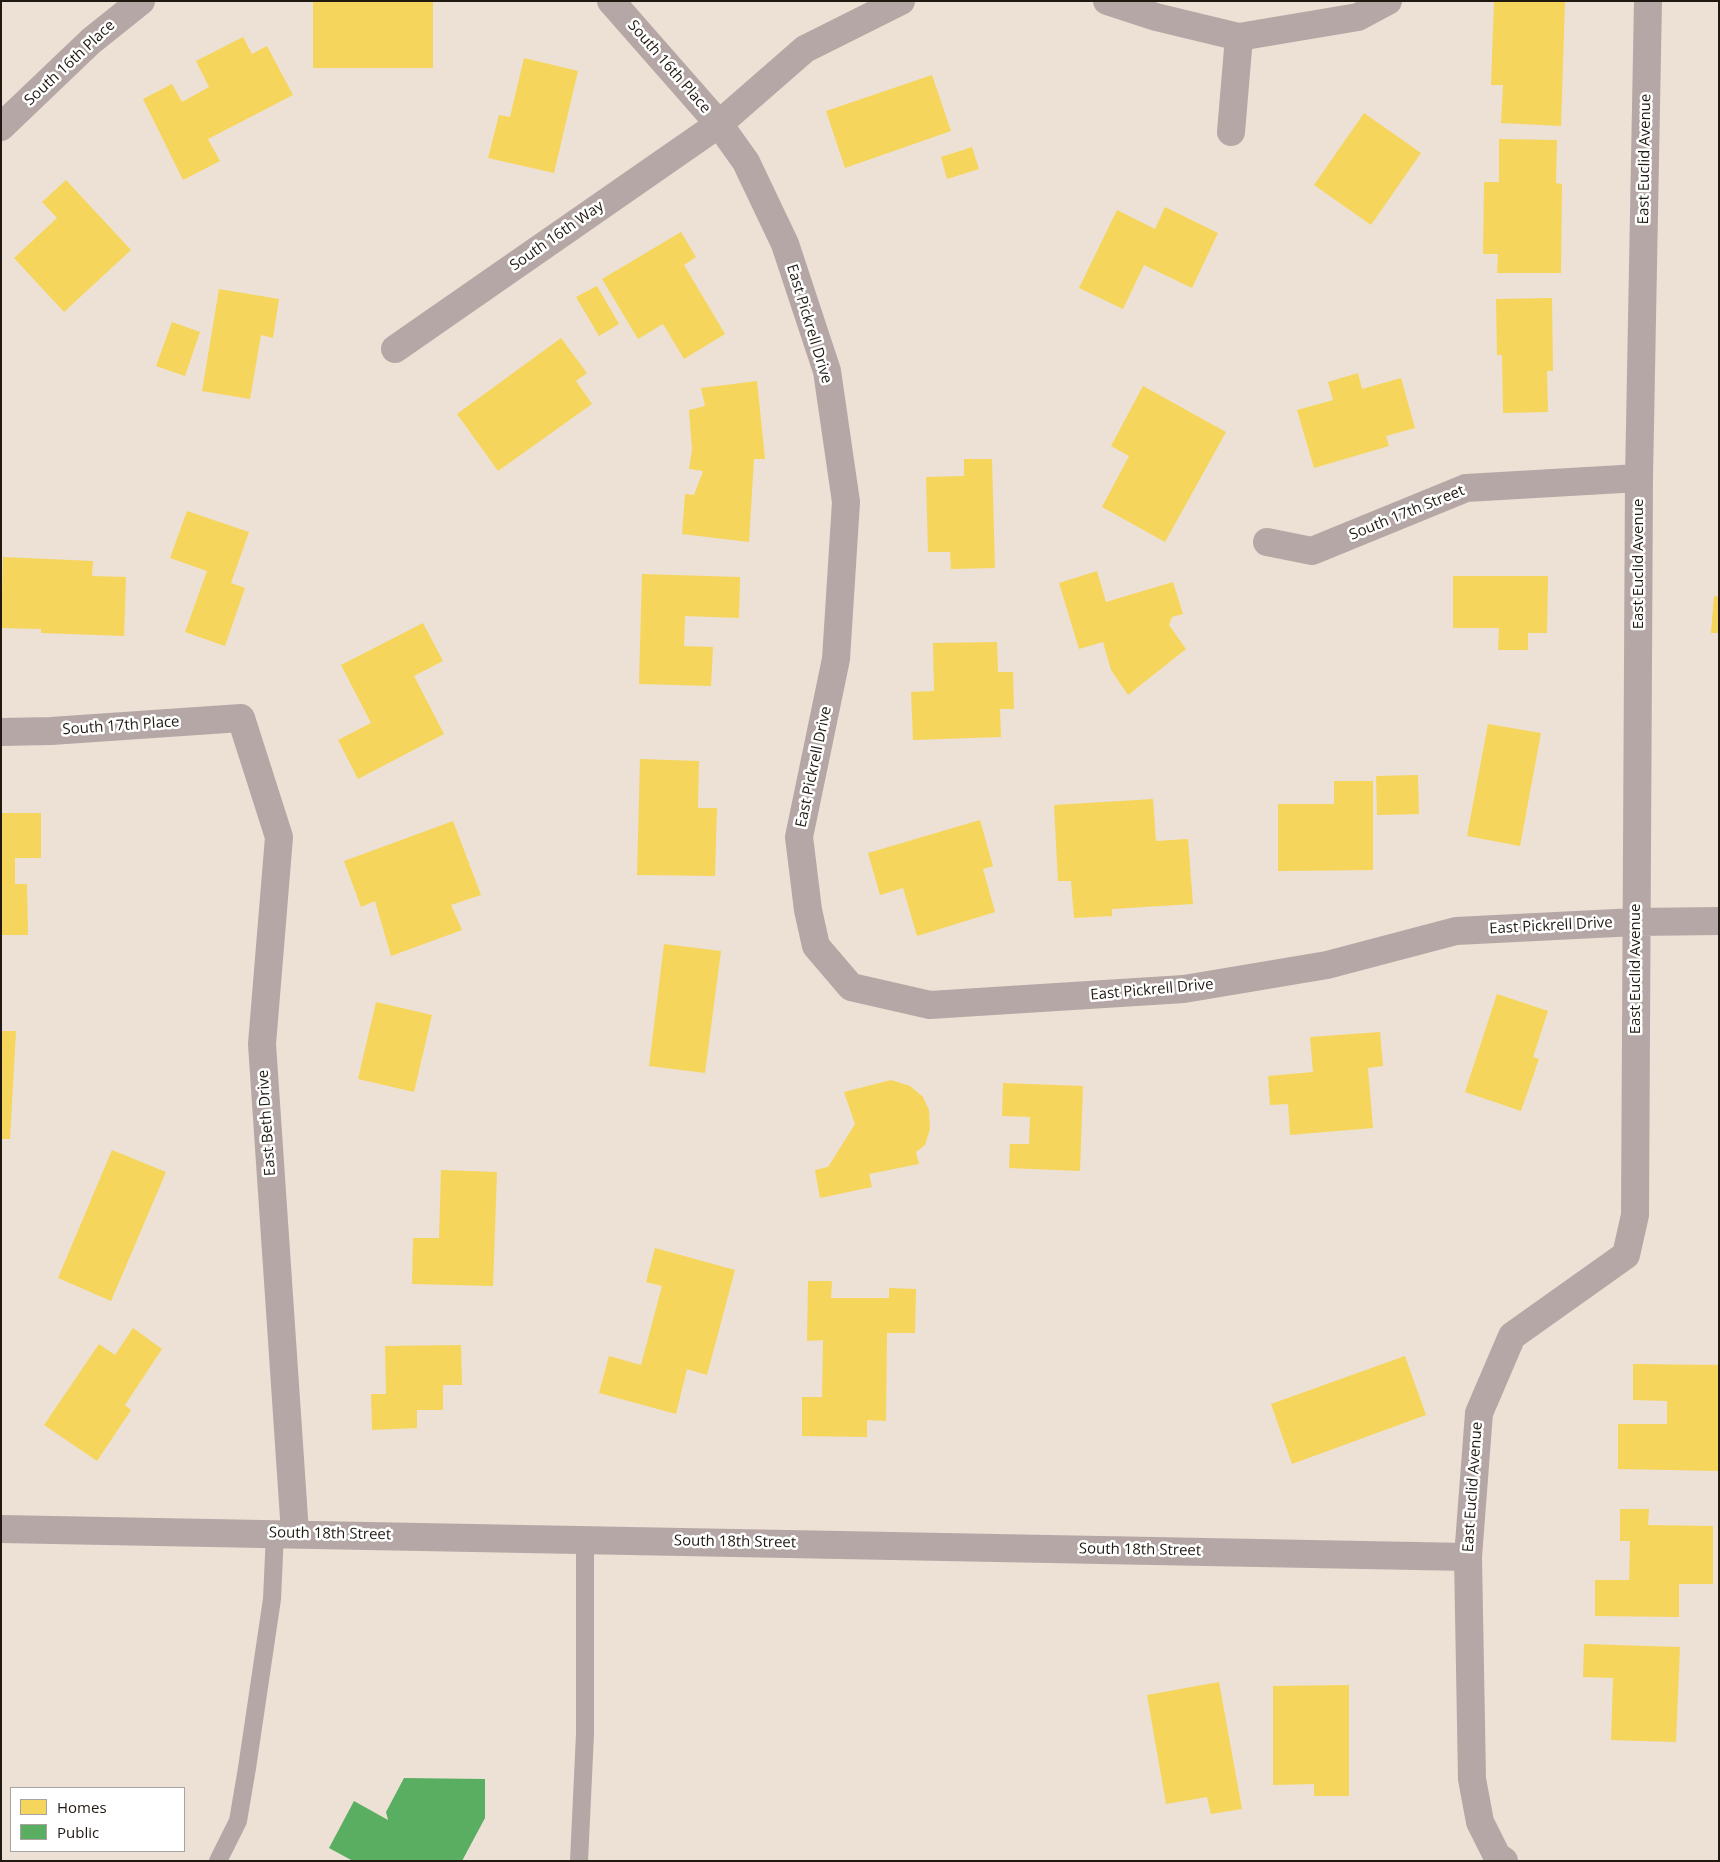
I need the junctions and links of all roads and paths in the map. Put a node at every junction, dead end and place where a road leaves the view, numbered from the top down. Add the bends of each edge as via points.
1 (141, 1) edge
2 (611, 1) edge
3 (901, 1) edge
4 (1108, 1) edge
5 (1388, 1) edge
6 (1648, 1) edge
7 (1239, 37) junction
8 (719, 124) junction
9 (1, 128) edge
10 (1231, 132) dead end
11 (395, 349) dead end
12 (1639, 478) junction
13 (1267, 542) dead end
14 (241, 718) joint
15 (1, 732) edge
16 (1719, 921) edge
17 (1636, 922) junction
18 (1, 1529) edge
19 (285, 1533) junction
20 (585, 1539) junction
21 (1468, 1557) junction
22 (218, 1861) edge
23 (579, 1861) edge
24 (1504, 1861) edge

1 - 9 street, South 16th Place via 91,40
2 - 8 street, South 16th Place
3 - 8 street, South 16th Place via 805,49
4 - 7 street via 1156,17
5 - 7 street via 1358,17
6 - 12 street, East Euclid Avenue
7 - 10 street
8 - 11 street, South 16th Way
8 - 17 street, East Pickrell Drive via 746,162 785,244 827,371 846,502 836,659 799,837 816,946 851,987 930,1005 1184,990 1327,965 1456,931
12 - 13 street, South 17th Street via 1466,488 1312,551
12 - 17 street, East Euclid Avenue
14 - 15 street, South 17th Place
14 - 19 street, East Beth Drive via 279,837 262,1044
16 - 17 street, East Pickrell Drive
17 - 21 street, East Euclid Avenue via 1635,1215 1626,1255 1512,1336 1478,1413
18 - 19 street, South 18th Street
19 - 20 street, South 18th Street
19 - 22 lane via 238,1821
20 - 21 street, South 18th Street
20 - 23 lane via 585,1734
21 - 24 street, East Euclid Avenue via 1472,1779 1480,1822 1497,1856

